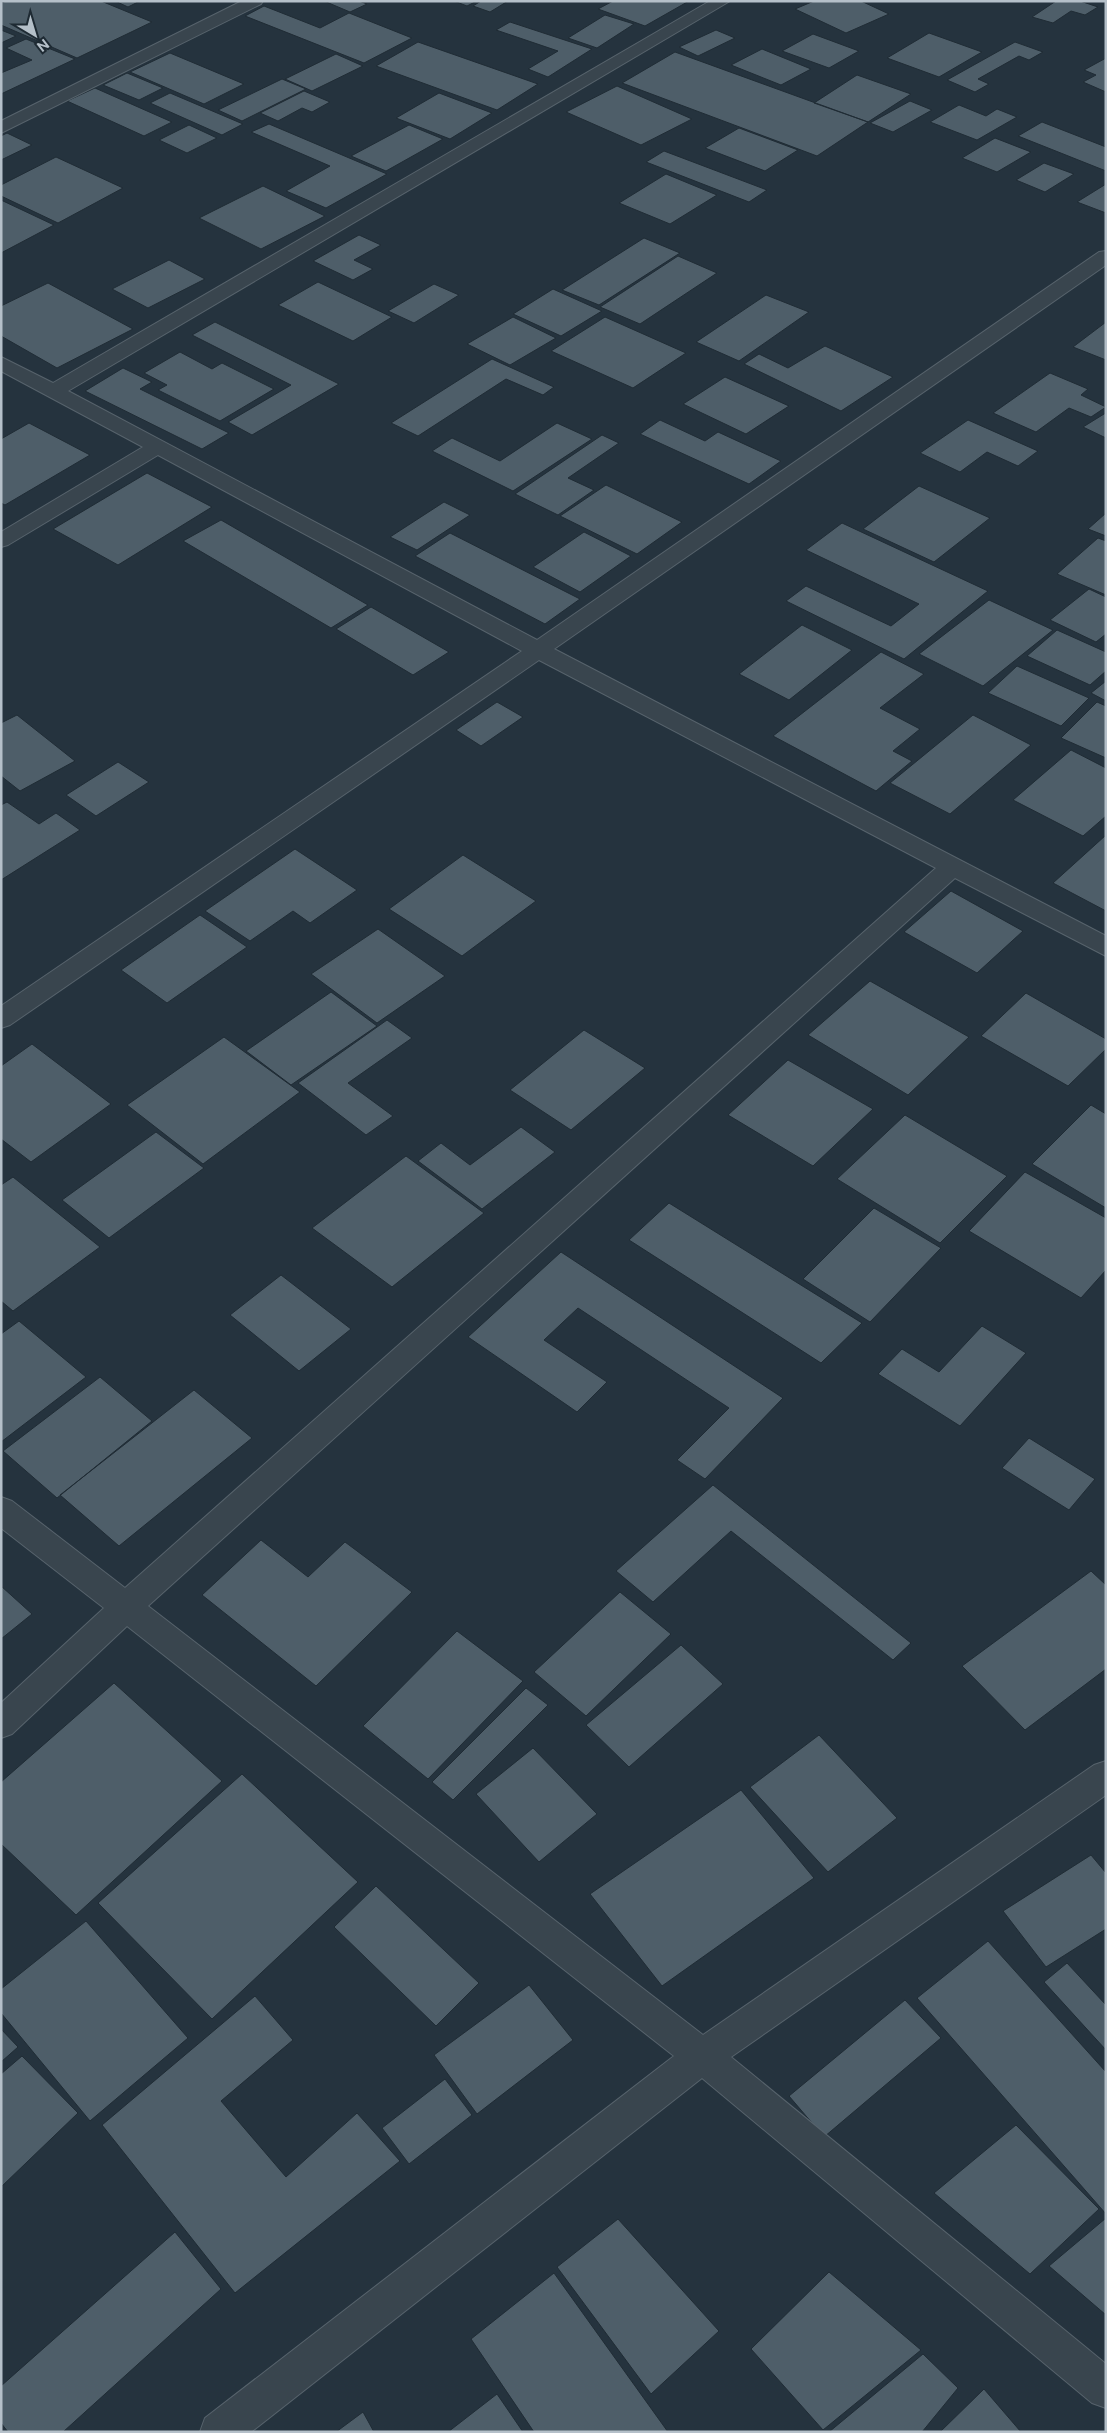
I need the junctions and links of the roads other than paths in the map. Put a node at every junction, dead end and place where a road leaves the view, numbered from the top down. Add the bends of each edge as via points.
1 (255, 1) edge
2 (722, 1) edge
3 (1, 128) edge
4 (1106, 256) edge
5 (1, 363) edge
6 (55, 390) junction
7 (159, 446) junction
8 (1, 542) edge
9 (538, 650) junction
10 (952, 867) junction
11 (1106, 947) edge
12 (1, 1019) edge
13 (1, 1510) edge
14 (126, 1607) junction
15 (1, 1724) edge
16 (1106, 1776) edge
17 (702, 2056) junction
18 (1106, 2389) edge
19 (219, 2432) edge

1 - 3 street
2 - 6 street
4 - 9 street
5 - 6 street
6 - 7 street
7 - 8 street
7 - 9 street
9 - 10 street
9 - 12 street
10 - 11 street
10 - 14 street
13 - 14 street
14 - 15 street
14 - 17 street
16 - 17 street
17 - 18 street
17 - 19 street

